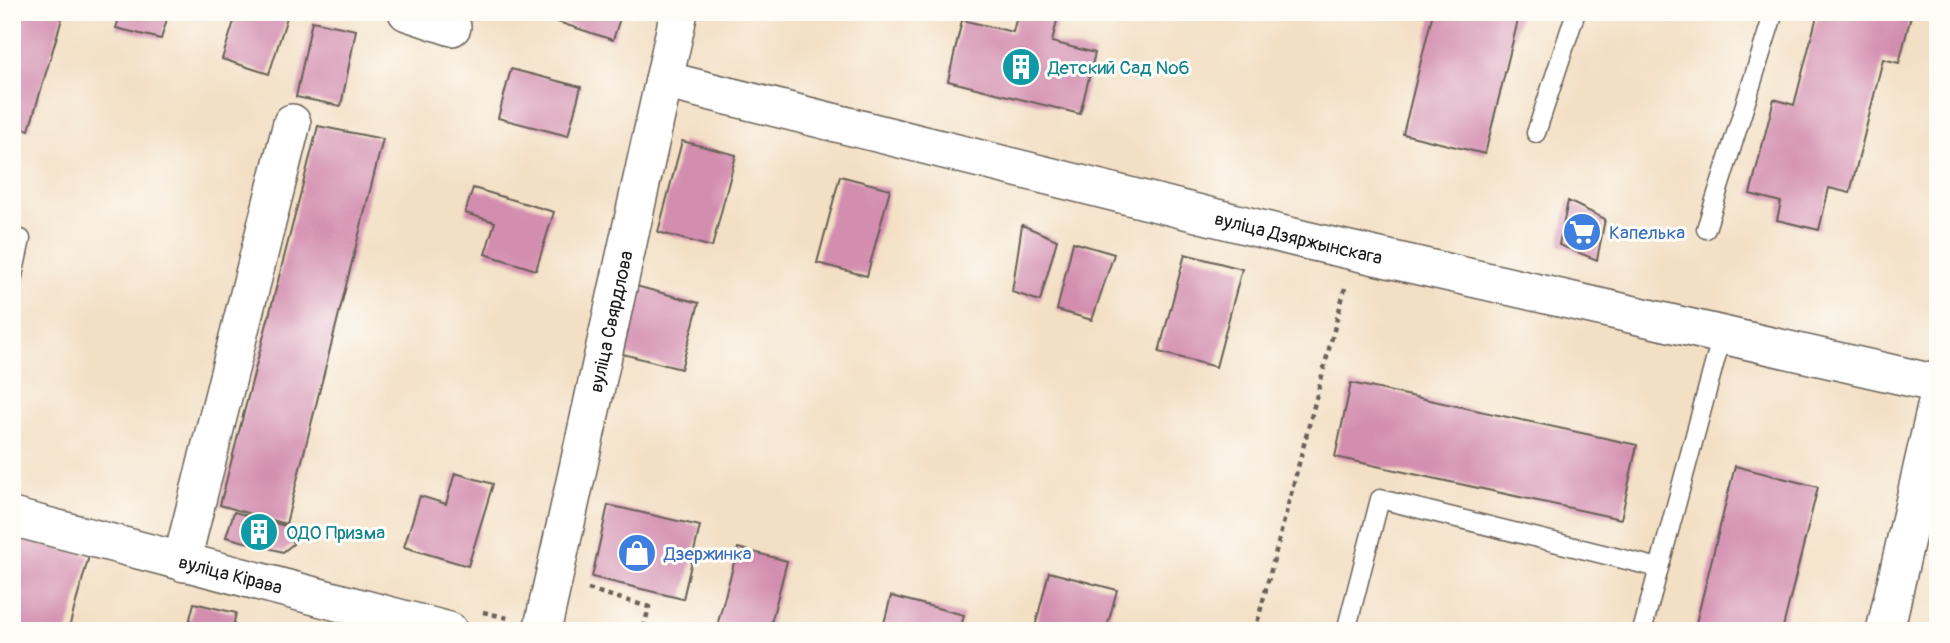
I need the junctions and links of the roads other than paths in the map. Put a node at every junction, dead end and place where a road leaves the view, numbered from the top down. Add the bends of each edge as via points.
1 (407, 12) edge
2 (679, 12) edge
3 (1576, 12) edge
4 (1774, 12) edge
5 (452, 27) dead end
6 (664, 80) junction
7 (292, 123) dead end
8 (1536, 133) dead end
9 (1706, 229) dead end
10 (12, 236) edge
11 (12, 281) edge
12 (1722, 335) junction
13 (1938, 384) edge
14 (1938, 398) edge
15 (12, 517) edge
16 (184, 563) junction
17 (1659, 568) junction
18 (449, 631) edge
19 (542, 631) edge
20 (1346, 631) edge
21 (1642, 631) edge
22 (1885, 631) edge

1 - 5 street
2 - 6 street, вуліца Свярдлова
3 - 8 lane
4 - 9 lane
6 - 12 street, вуліца Дзяржынскага via 1355,251
6 - 19 street, вуліца Свярдлова
7 - 16 street
10 - 11 lane via 21,239
12 - 13 street, вуліца Дзяржынскага
12 - 17 lane
14 - 22 street
15 - 16 street, вуліца Кірава
16 - 18 street, вуліца Кірава
17 - 20 lane via 1380,499
17 - 21 lane

